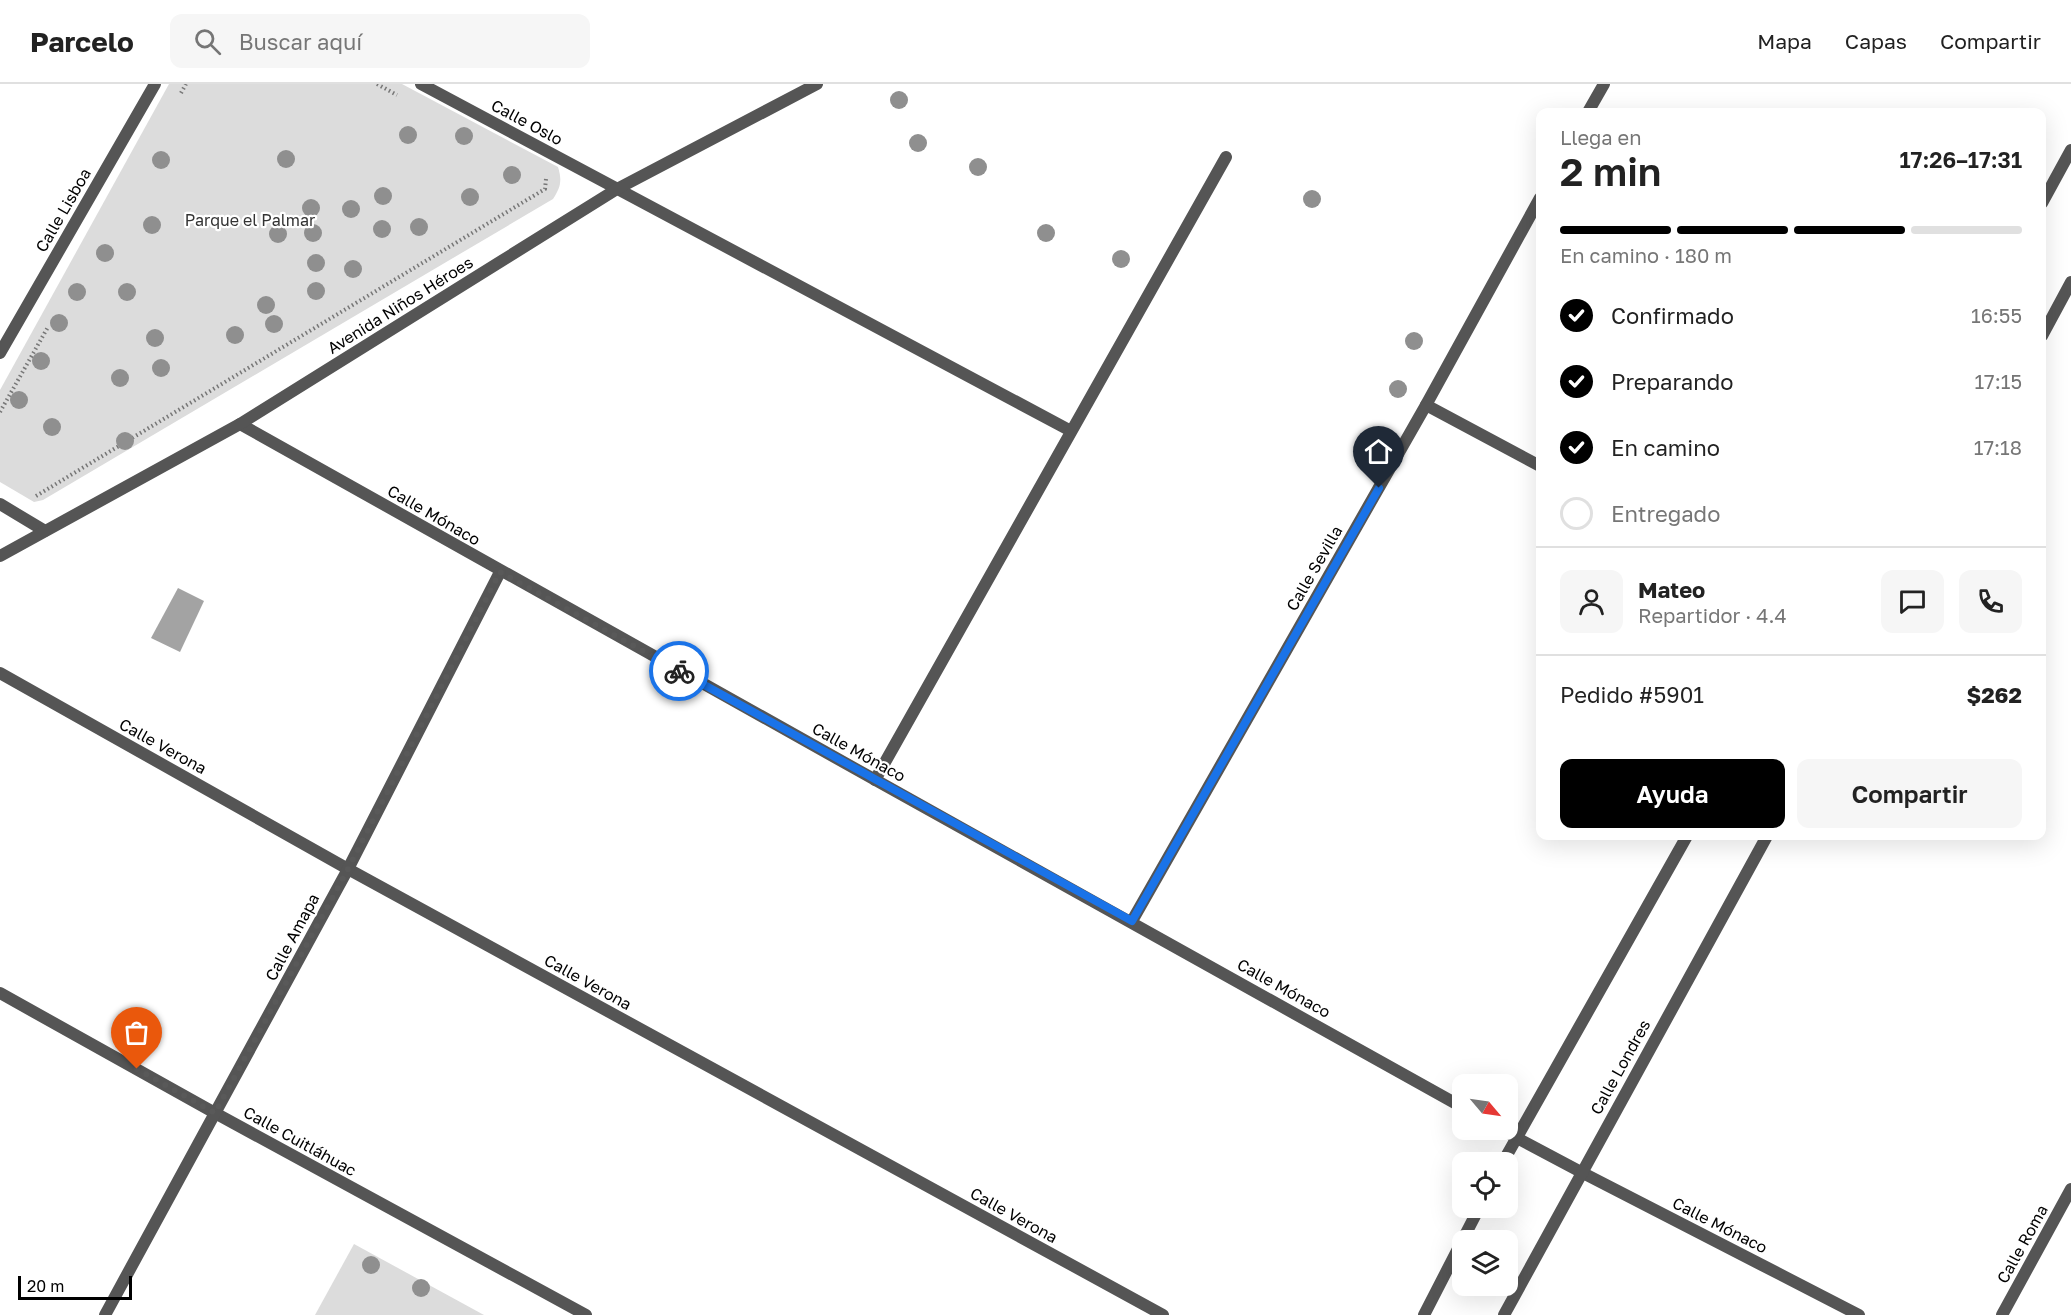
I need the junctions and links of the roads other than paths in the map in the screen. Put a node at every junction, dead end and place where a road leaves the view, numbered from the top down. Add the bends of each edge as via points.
1 (155, 84) edge
2 (421, 84) edge
3 (818, 84) edge
4 (1604, 84) edge
5 (1590, 108) edge
6 (2071, 150) edge
7 (1226, 157) dead end
8 (617, 189) junction
9 (2046, 196) edge
10 (1536, 205) edge
11 (2071, 282) edge
12 (2046, 329) edge
13 (0, 353) edge
14 (1426, 405) junction
15 (240, 424) junction
16 (1071, 431) junction
17 (1536, 464) edge
18 (0, 504) edge
19 (45, 531) junction
20 (0, 556) edge
21 (500, 572) junction
22 (0, 673) edge
23 (875, 780) junction
24 (1685, 840) edge
25 (1765, 840) edge
26 (348, 869) junction
27 (1132, 921) junction
28 (0, 993) edge
29 (1452, 1101) edge
30 (215, 1113) junction
31 (1518, 1133) edge
32 (1518, 1138) edge
33 (1581, 1172) junction
34 (2071, 1189) edge
35 (1474, 1218) edge
36 (105, 1315) edge
37 (586, 1315) edge
38 (1163, 1315) edge
39 (1424, 1315) edge
40 (1504, 1315) edge
41 (1859, 1315) edge
42 (2002, 1315) edge

1 - 13 street, Calle Lisboa
2 - 8 street, Calle Oslo
3 - 8 street, Avenida Niños Héroes
4 - 5 street
6 - 9 street
7 - 16 street
8 - 15 street, Avenida Niños Héroes
8 - 16 street, Calle Oslo
10 - 14 street, Calle Sevilla
11 - 12 street
14 - 17 street
14 - 27 street, Calle Sevilla
15 - 19 street, Avenida Niños Héroes
15 - 21 street, Calle Mónaco
16 - 23 street
18 - 19 street
19 - 20 street, Avenida Niños Héroes
21 - 23 street, Calle Mónaco
21 - 26 street, Calle Amapa
22 - 26 street, Calle Verona
23 - 27 street, Calle Mónaco
24 - 31 street
25 - 33 street, Calle Londres
26 - 30 street, Calle Amapa
26 - 38 street, Calle Verona
27 - 29 street, Calle Mónaco
28 - 30 street, Calle Cuitláhuac
30 - 36 street, Calle Amapa
30 - 37 street, Calle Cuitláhuac
32 - 33 street, Calle Mónaco
33 - 40 street, Calle Londres
33 - 41 street, Calle Mónaco
34 - 42 street, Calle Roma
35 - 39 street

